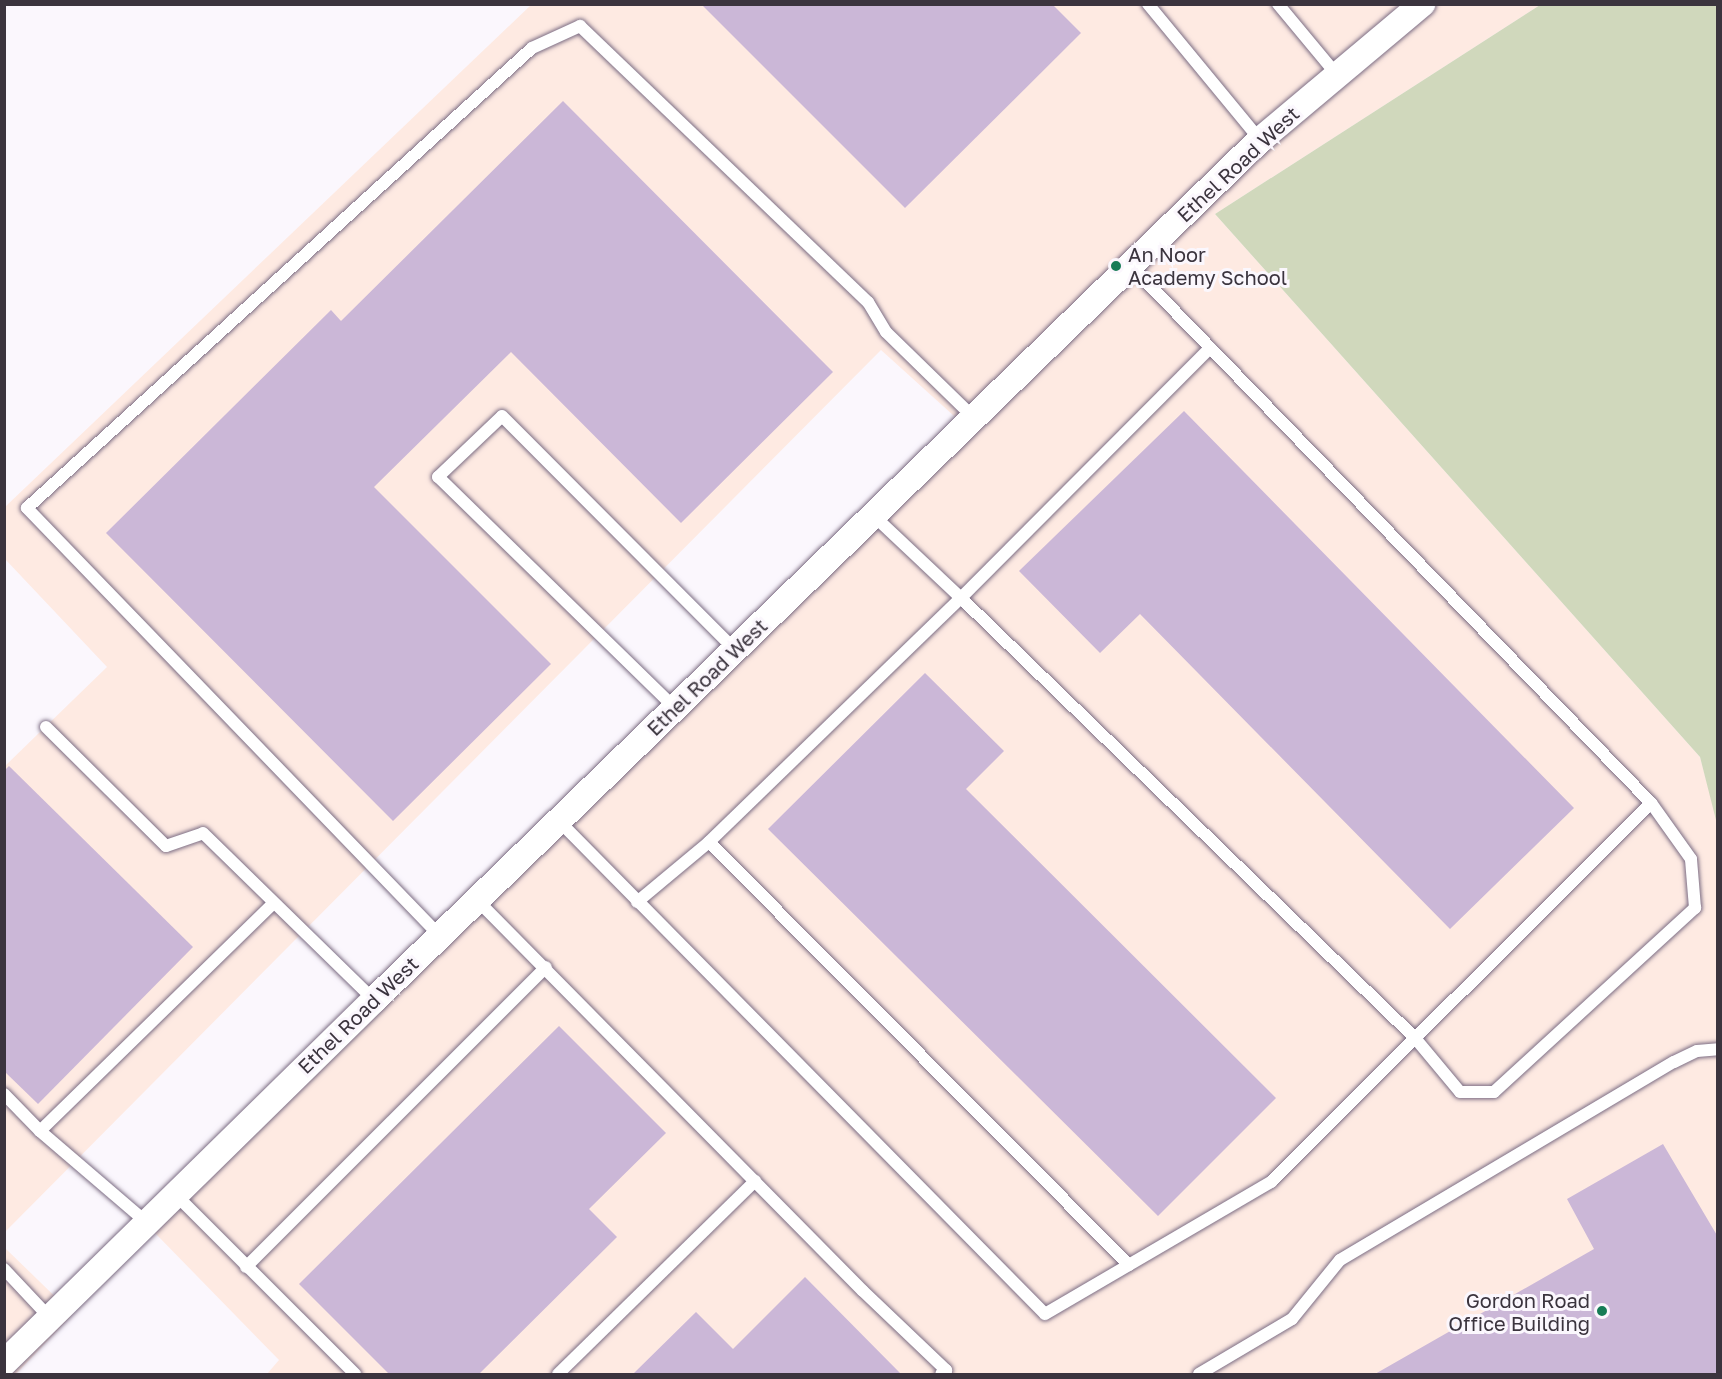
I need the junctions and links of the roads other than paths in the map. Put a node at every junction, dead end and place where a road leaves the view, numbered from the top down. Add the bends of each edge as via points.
1 (1148, 4) edge
2 (1278, 4) edge
3 (1422, 4) edge
4 (1337, 75) junction
5 (1260, 140) junction
6 (1131, 266) junction
7 (1210, 348) junction
8 (974, 418) junction
9 (873, 515) junction
10 (961, 598) junction
11 (735, 650) junction
12 (675, 708) junction
13 (46, 727) dead end
14 (1650, 803) junction
15 (559, 821) junction
16 (709, 842) junction
17 (477, 900) junction
18 (637, 902) junction
19 (273, 904) junction
20 (440, 936) junction
21 (546, 967) junction
22 (374, 1000) junction
23 (1415, 1038) junction
24 (1718, 1049) edge
25 (4, 1094) edge
26 (40, 1131) junction
27 (755, 1181) junction
28 (175, 1194) junction
29 (146, 1222) junction
30 (1129, 1265) junction
31 (246, 1267) junction
32 (4, 1269) edge
33 (50, 1318) junction
34 (4, 1363) edge
35 (355, 1374) edge
36 (558, 1374) edge
37 (941, 1374) edge
38 (1199, 1374) edge

1 - 5 lane
2 - 4 lane
3 - 4 street, Ethel Road West
4 - 5 street, Ethel Road West
5 - 6 street, Ethel Road West
6 - 7 lane
6 - 8 street, Ethel Road West
7 - 10 lane
7 - 14 lane
8 - 9 street, Ethel Road West
8 - 20 lane via 886,332 868,302 580,26 532,48 27,508
9 - 10 lane
9 - 11 street, Ethel Road West
10 - 16 lane
10 - 23 lane
11 - 12 street, Ethel Road West
11 - 12 lane via 502,416 438,477
12 - 15 street, Ethel Road West
13 - 19 lane via 166,846 203,833
14 - 23 lane
14 - 23 lane via 1691,859 1695,908 1494,1092 1460,1092
15 - 17 street, Ethel Road West
15 - 18 lane
16 - 18 lane
16 - 30 lane
17 - 20 street, Ethel Road West
17 - 21 lane
18 - 30 lane via 1046,1314
19 - 22 lane
19 - 26 lane
20 - 22 street, Ethel Road West
21 - 27 lane
21 - 31 lane
22 - 28 street, Ethel Road West
23 - 30 lane via 1271,1182
24 - 38 lane via 1697,1051 1674,1062 1340,1260 1292,1319
25 - 26 lane
26 - 29 lane
27 - 36 lane
27 - 37 lane via 946,1370
28 - 29 street, Ethel Road West
28 - 31 lane
29 - 33 street, Ethel Road West
31 - 35 lane
32 - 33 lane
33 - 34 street, Ethel Road West

